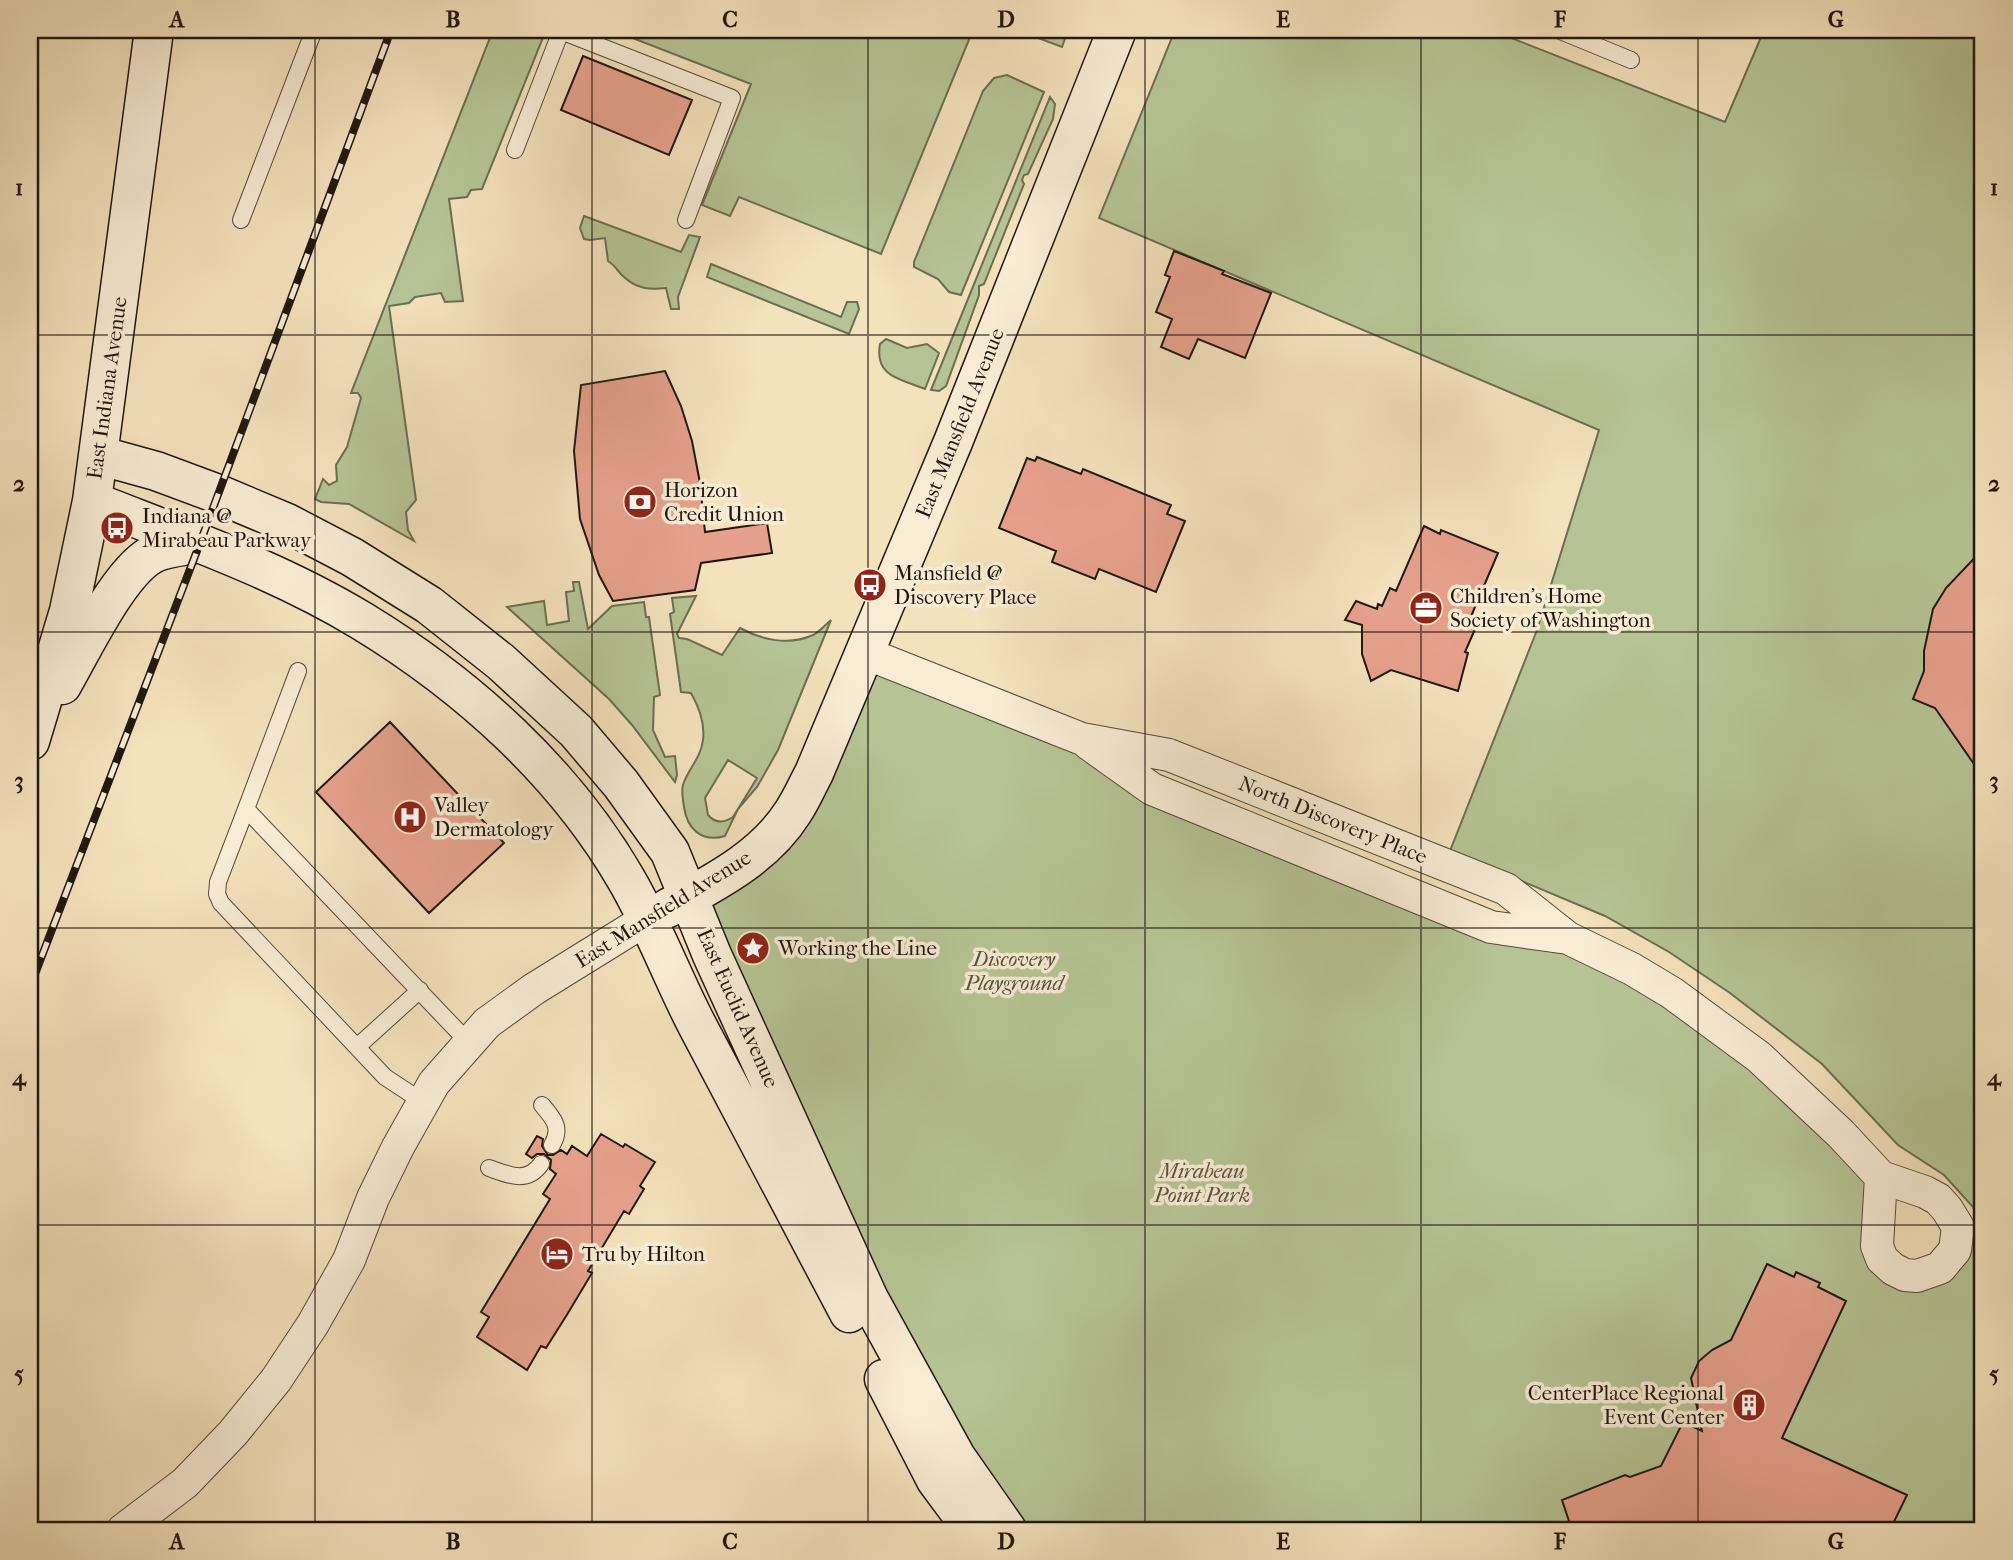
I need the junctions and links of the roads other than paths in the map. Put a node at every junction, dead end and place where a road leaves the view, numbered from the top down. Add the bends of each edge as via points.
1 (154, 30) edge
2 (314, 30) edge
3 (1117, 30) edge
4 (1558, 30) edge
5 (1631, 60) dead end
6 (515, 150) dead end
7 (241, 220) dead end
8 (686, 220) dead end
9 (98, 455) junction
10 (92, 501) junction
11 (200, 543) junction
12 (865, 653) junction
13 (298, 671) dead end
14 (30, 741) edge
15 (246, 809) junction
16 (690, 896) junction
17 (646, 919) junction
18 (420, 990) junction
19 (469, 1043) junction
20 (357, 1047) junction
21 (423, 1102) junction
22 (542, 1105) dead end
23 (552, 1145) dead end
24 (541, 1164) dead end
25 (489, 1168) dead end
26 (1881, 1177) dead end
27 (122, 1530) edge
28 (973, 1530) edge
29 (1006, 1530) edge

1 - 9 street, East Indiana Avenue
2 - 7 lane
3 - 12 street, East Mansfield Avenue
4 - 5 lane
6 - 8 lane via 561,31 732,98
9 - 10 street, East Indiana Avenue
9 - 16 street, East Euclid Avenue via 156,471 287,523 429,605 501,662 576,731 670,852
10 - 11 street, East Euclid Avenue
10 - 14 street, East Indiana Avenue via 69,611
11 - 14 street via 155,552 138,564 117,590
11 - 17 street, East Euclid Avenue via 363,622 486,711 565,793 626,878
12 - 16 street, East Mansfield Avenue via 793,812 760,850
12 - 26 street, North Discovery Place via 1082,739 1152,789 1492,928 1568,938 1632,969 1759,1057
13 - 15 lane
15 - 18 lane
15 - 20 lane via 218,882 221,903
16 - 17 street, East Mansfield Avenue
16 - 29 street, East Euclid Avenue via 712,955 869,1299 956,1457
17 - 19 street, East Mansfield Avenue via 534,989 487,1023
17 - 28 street, East Euclid Avenue via 675,983 936,1480
18 - 19 lane
18 - 20 lane
19 - 21 street, East Mansfield Avenue
20 - 21 lane via 385,1077
21 - 27 street, East Mansfield Avenue via 373,1198 349,1260 276,1380 185,1483
22 - 23 lane via 557,1127
24 - 25 lane via 522,1177

